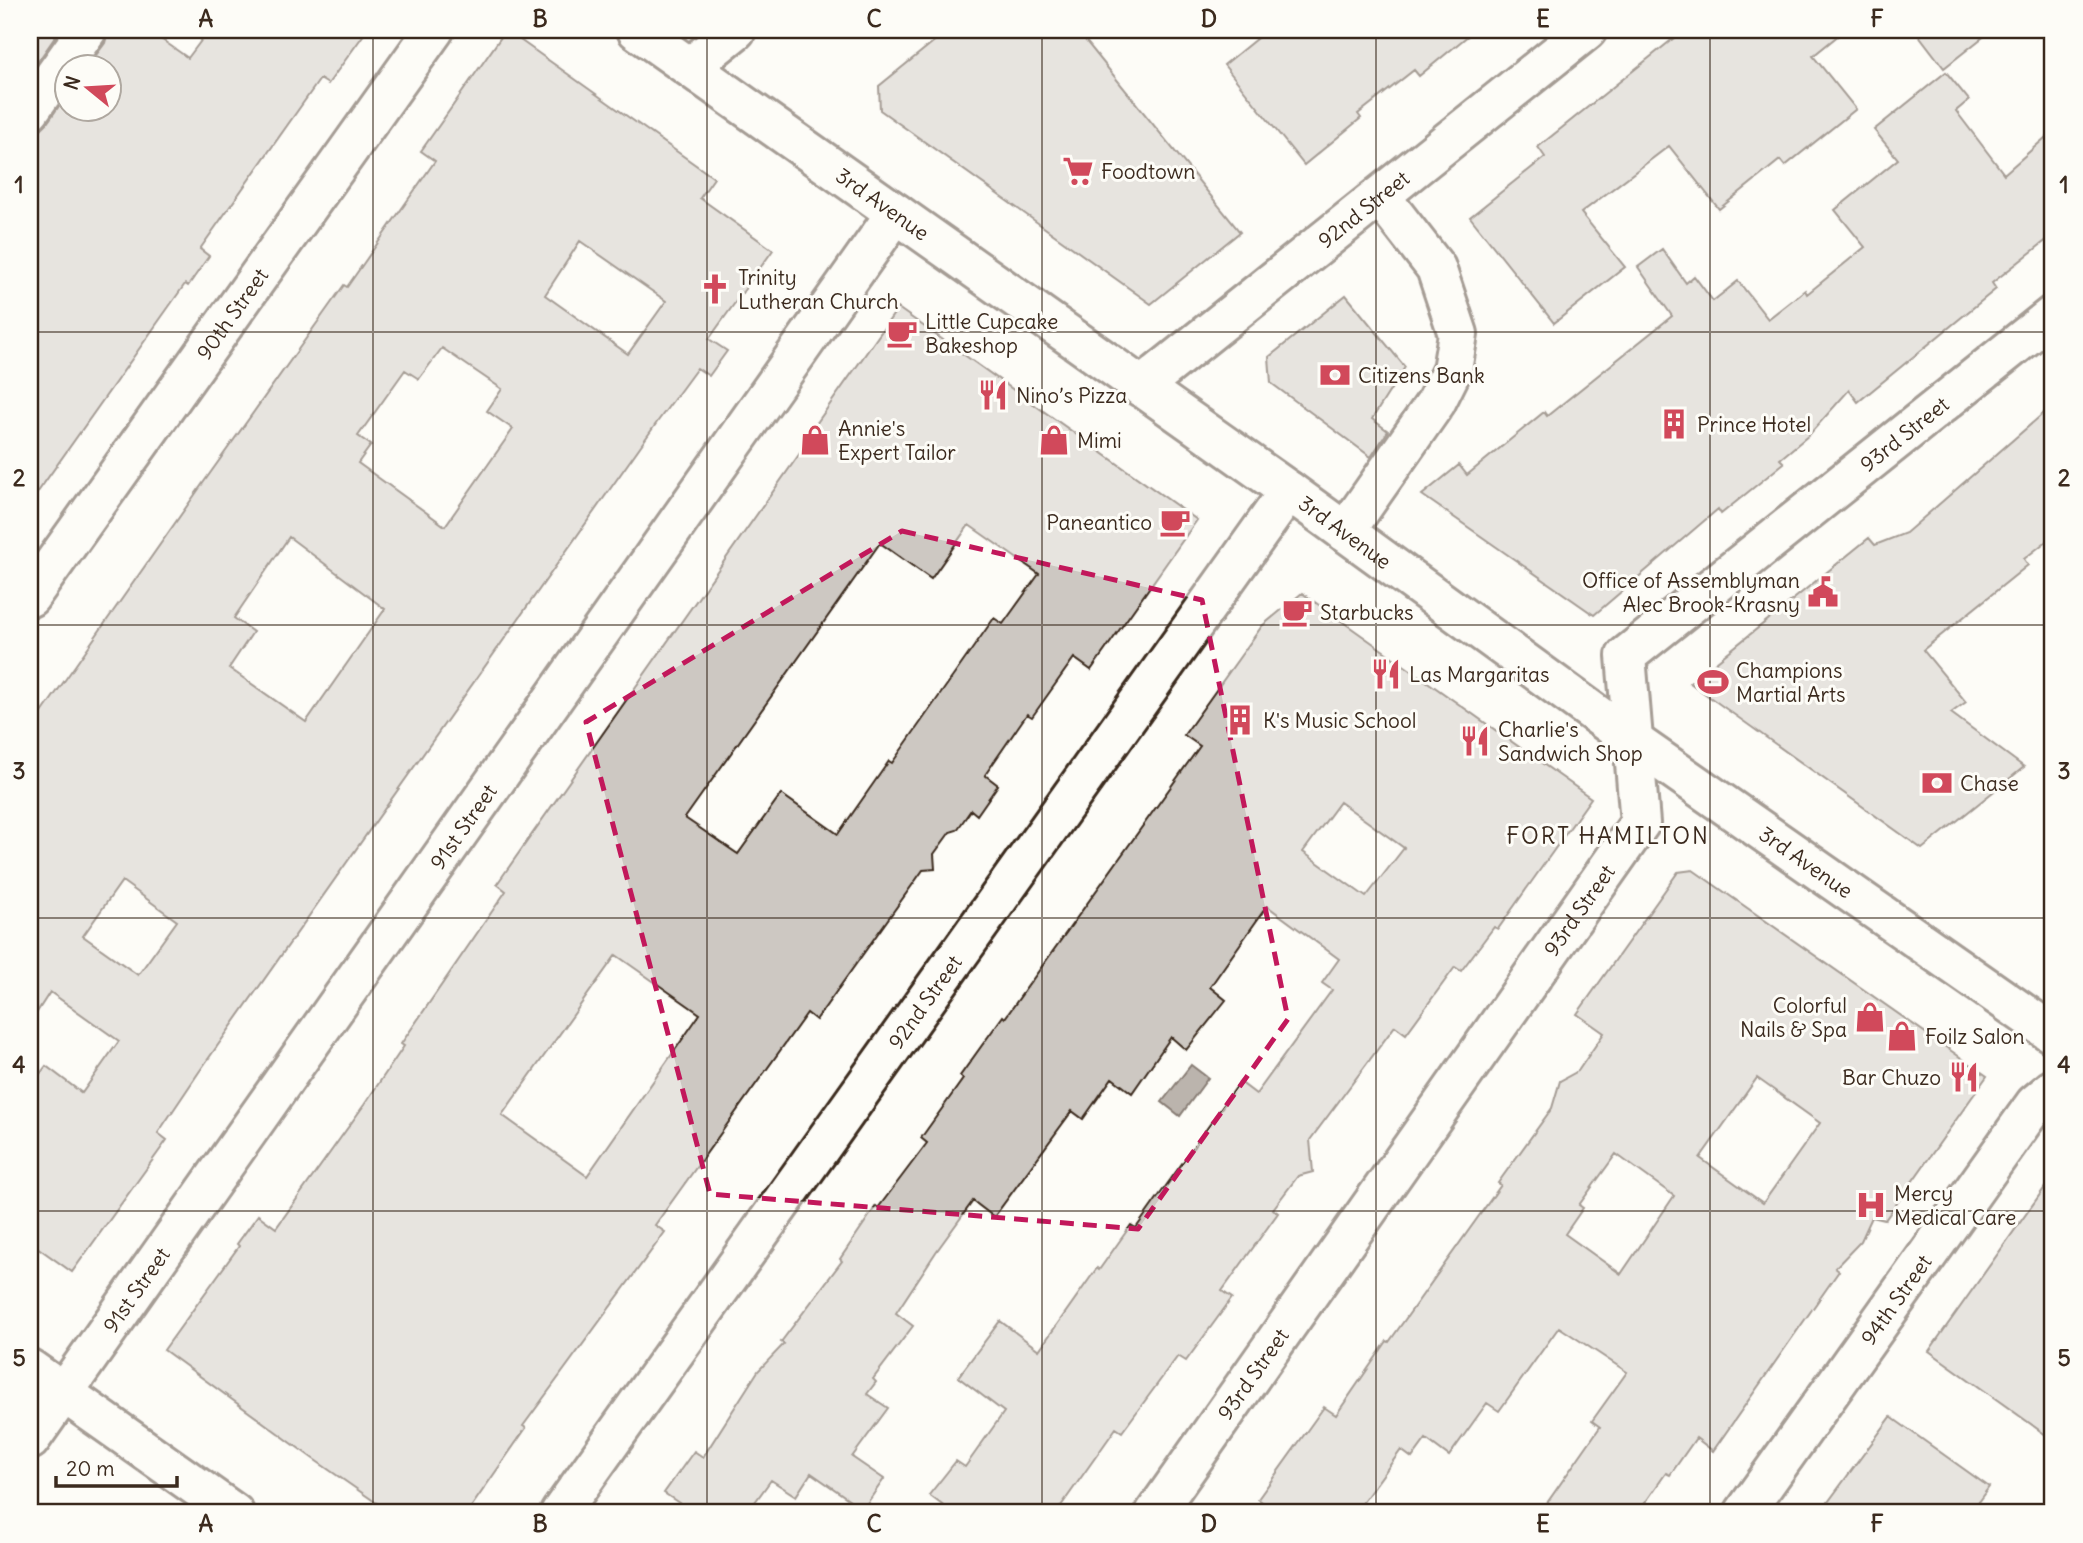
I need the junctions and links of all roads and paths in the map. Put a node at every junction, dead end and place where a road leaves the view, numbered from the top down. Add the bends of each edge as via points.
1 (87, 30) edge
2 (434, 30) edge
3 (637, 30) edge
4 (736, 30) edge
5 (1587, 30) edge
6 (690, 67) junction
7 (30, 110) edge
8 (1380, 195) junction
9 (896, 213) junction
10 (2053, 315) edge
11 (1141, 387) junction
12 (1289, 491) junction
13 (1345, 532) junction
14 (30, 597) edge
15 (1633, 741) junction
16 (2053, 1034) edge
17 (2053, 1089) edge
18 (30, 1369) edge
19 (63, 1393) junction
20 (30, 1440) edge
21 (234, 1513) edge
22 (560, 1513) edge
23 (1155, 1513) edge
24 (1744, 1513) edge

1 - 7 street
2 - 14 street, 90th Street
3 - 6 street, 3rd Avenue
4 - 6 street
5 - 8 street, 92nd Street
6 - 9 street, 3rd Avenue
8 - 11 street, 92nd Street
8 - 13 street via 1436,268 1458,334 1452,370 1436,402
9 - 11 street, 3rd Avenue
9 - 19 street, 91st Street
10 - 15 street, 93rd Street via 1626,656
11 - 12 street, 3rd Avenue
12 - 13 street, 3rd Avenue
12 - 22 street, 92nd Street
13 - 15 street, 3rd Avenue
15 - 16 street, 3rd Avenue
15 - 23 street, 93rd Street via 1640,823
17 - 24 street, 94th Street via 2035,1104
18 - 19 street
19 - 20 street, 91st Street
19 - 21 street

